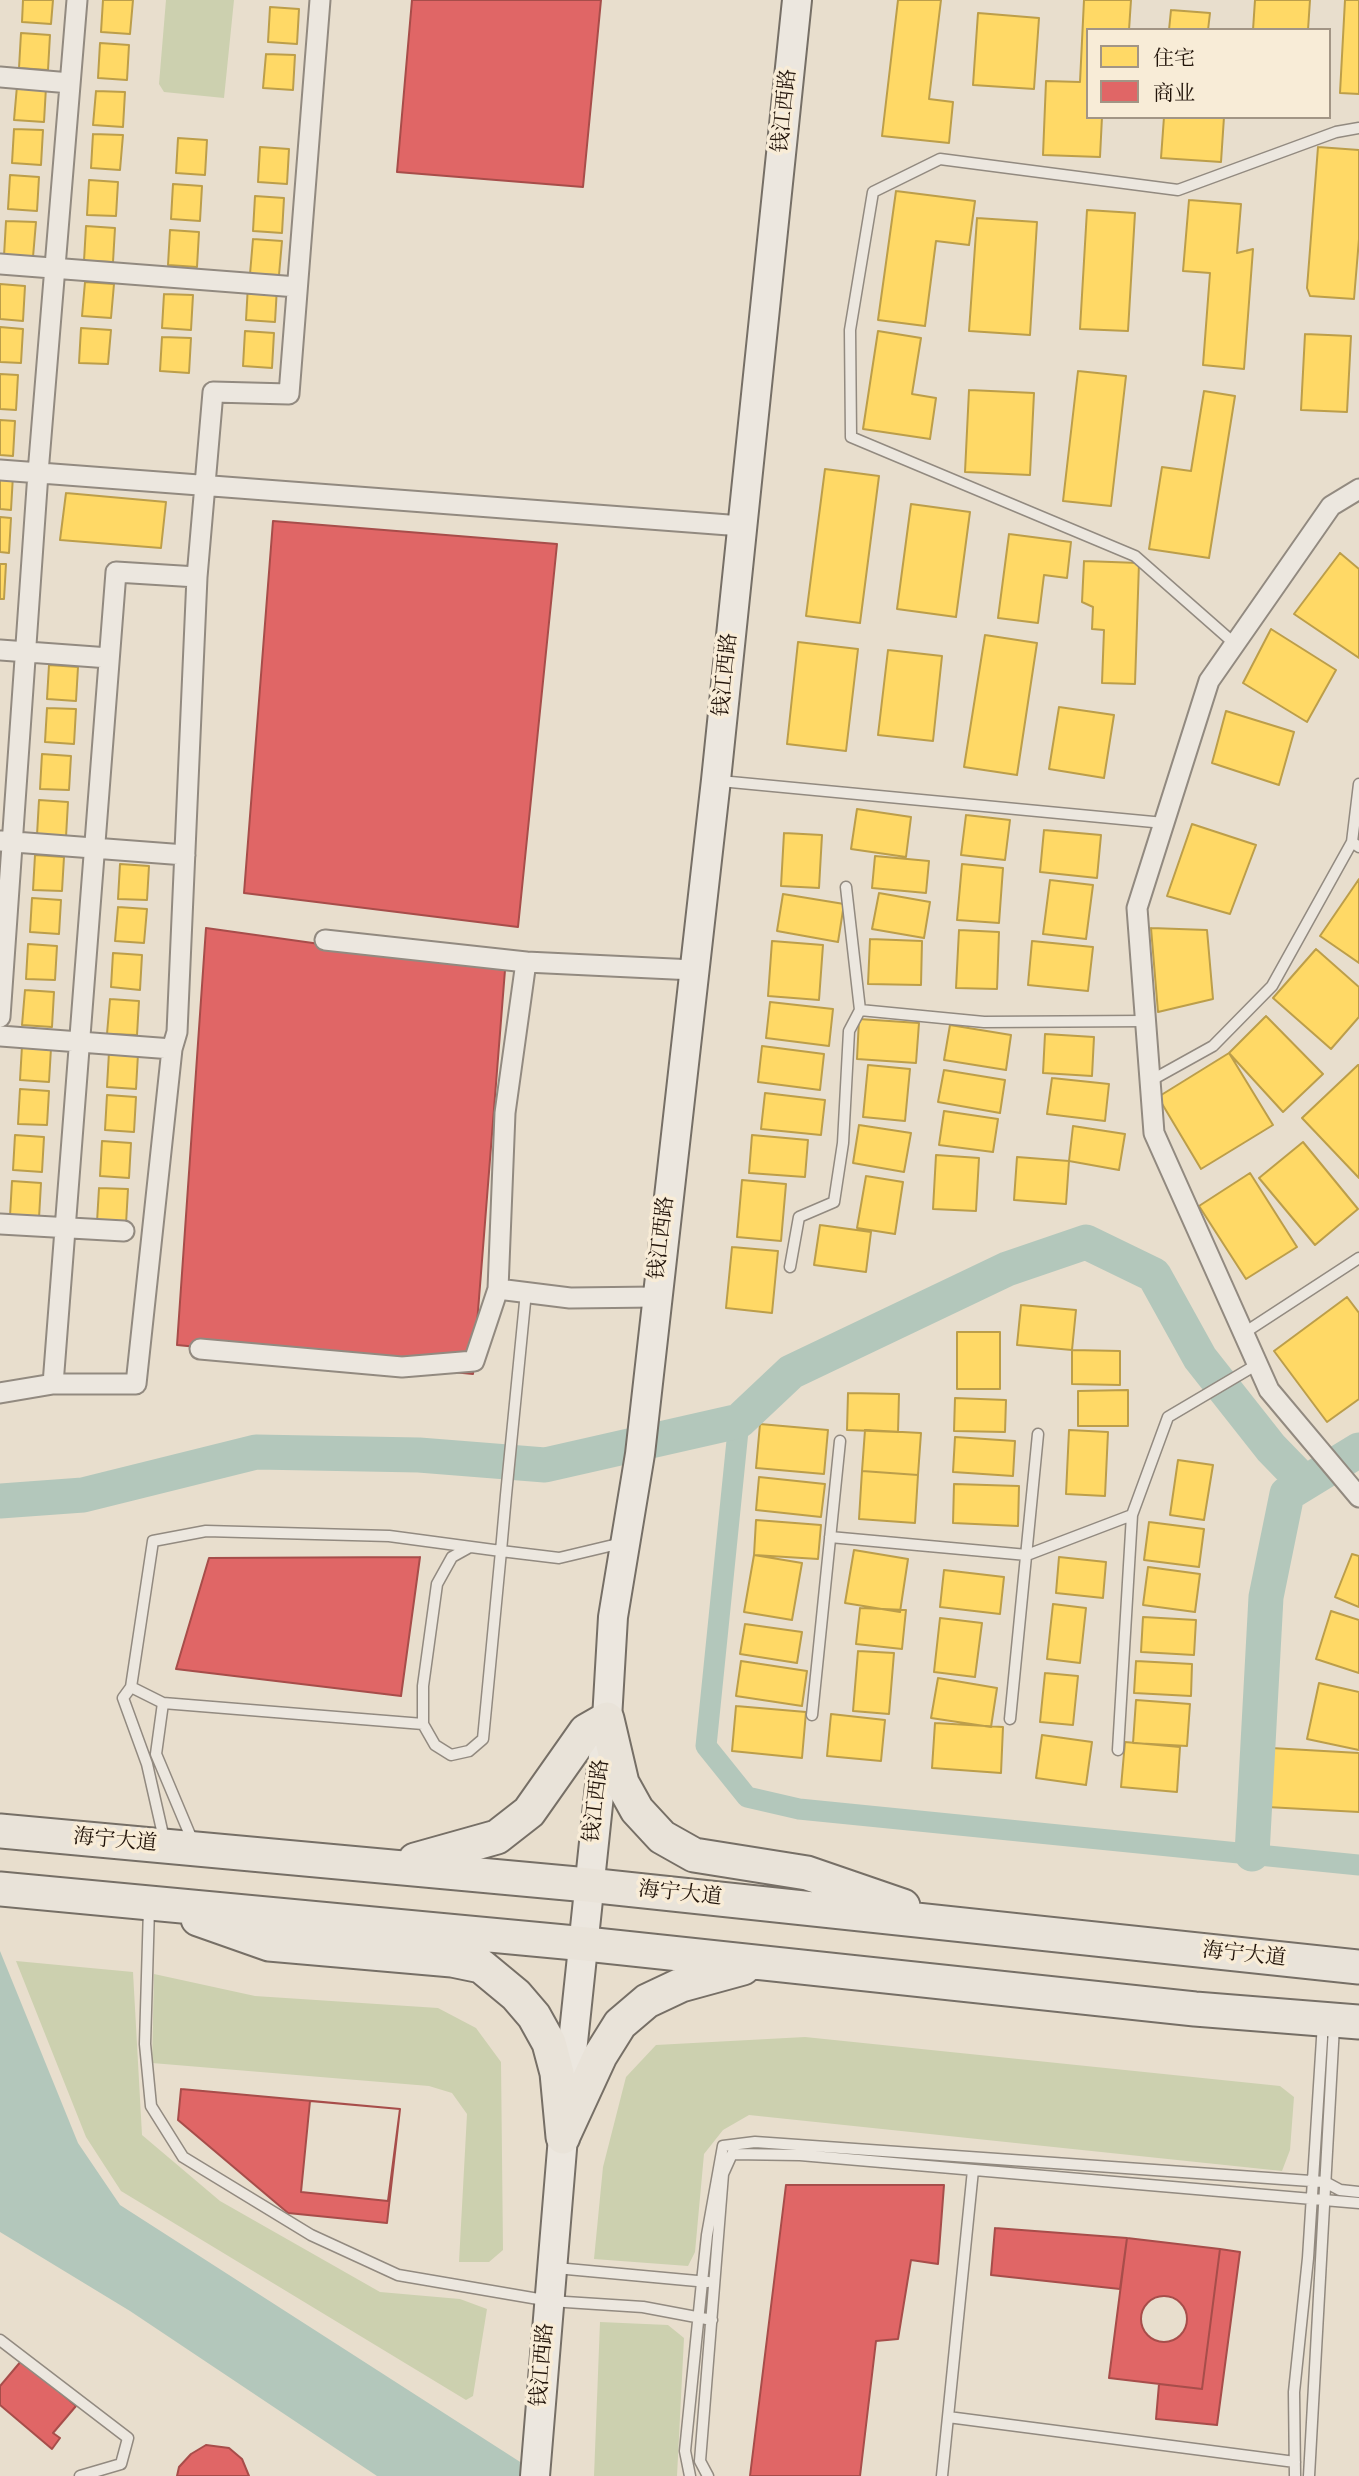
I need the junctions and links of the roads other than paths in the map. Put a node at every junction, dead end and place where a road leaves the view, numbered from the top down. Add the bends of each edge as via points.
1 (77, 0) edge
2 (320, 0) edge
3 (797, 0) edge
4 (0, 77) edge
5 (70, 83) junction
6 (1359, 128) edge
7 (0, 264) edge
8 (55, 268) junction
9 (297, 287) junction
10 (0, 470) edge
11 (38, 473) junction
12 (206, 486) junction
13 (1359, 489) edge
14 (742, 526) junction
15 (197, 577) junction
16 (1235, 643) junction
17 (0, 650) edge
18 (25, 652) junction
19 (109, 658) junction
20 (716, 780) junction
21 (1359, 783) edge
22 (1164, 823) junction
23 (6, 841) edge
24 (1355, 845) edge
25 (94, 848) junction
26 (185, 855) junction
27 (846, 887) dead end
28 (326, 940) dead end
29 (526, 962) junction
30 (694, 970) junction
31 (860, 1010) junction
32 (0, 1017) edge
33 (1146, 1021) junction
34 (0, 1036) edge
35 (79, 1042) junction
36 (172, 1049) junction
37 (1150, 1081) junction
38 (0, 1224) edge
39 (65, 1228) junction
40 (124, 1231) dead end
41 (1359, 1258) edge
42 (790, 1267) dead end
43 (498, 1289) junction
44 (526, 1292) junction
45 (656, 1297) junction
46 (1244, 1333) junction
47 (200, 1349) dead end
48 (1257, 1365) junction
49 (53, 1384) junction
50 (0, 1393) edge
51 (1038, 1434) dead end
52 (840, 1441) dead end
53 (1359, 1497) edge
54 (1132, 1515) junction
55 (830, 1537) junction
56 (626, 1542) junction
57 (470, 1546) junction
58 (501, 1550) junction
59 (1027, 1555) junction
60 (131, 1687) junction
61 (163, 1703) junction
62 (812, 1715) dead end
63 (607, 1719) junction
64 (1010, 1719) dead end
65 (423, 1724) junction
66 (1118, 1750) dead end
67 (9, 1832) edge
68 (180, 1848) junction
69 (389, 1867) junction
70 (588, 1885) junction
71 (10, 1889) edge
72 (149, 1902) junction
73 (959, 1926) junction
74 (586, 1944) junction
75 (763, 1963) junction
76 (1359, 1967) edge
77 (1339, 2020) edge
78 (563, 2137) junction
79 (973, 2170) junction
80 (1313, 2182) junction
81 (1325, 2182) junction
82 (1359, 2192) edge
83 (1312, 2199) junction
84 (1324, 2200) junction
85 (1359, 2203) edge
86 (552, 2267) junction
87 (702, 2282) junction
88 (715, 2282) junction
89 (550, 2301) junction
90 (699, 2316) junction
91 (712, 2320) junction
92 (0, 2340) edge
93 (948, 2417) junction
94 (1295, 2462) junction
95 (79, 2476) edge
96 (535, 2476) edge
97 (690, 2476) edge
98 (708, 2476) edge
99 (942, 2476) edge
100 (1295, 2476) edge
101 (1309, 2476) edge

1 - 5 street
2 - 9 street
3 - 14 main road, 钱江西路
4 - 5 street
5 - 8 street
6 - 16 lane via 1336,132 1178,190 940,159 873,192 850,330 851,437 1135,556
7 - 8 street
8 - 9 street
8 - 11 street
9 - 12 street via 289,394 214,393
10 - 11 street
11 - 12 street
11 - 18 street
12 - 14 street
12 - 15 street
13 - 16 street via 1331,506
14 - 20 main road, 钱江西路
15 - 19 street via 116,572
15 - 26 street
16 - 22 street via 1209,681
17 - 18 street
18 - 19 street
18 - 23 street
19 - 25 street
20 - 22 lane
20 - 30 main road, 钱江西路
21 - 24 lane
22 - 33 street via 1137,908
23 - 25 street
23 - 32 street
24 - 37 lane via 1272,986 1213,1046
25 - 26 street
25 - 35 street
26 - 36 street via 177,1032
27 - 31 lane
28 - 29 street
29 - 30 street
29 - 43 street via 505,1113
30 - 45 main road, 钱江西路
31 - 33 lane via 984,1022
31 - 42 lane via 849,1031 843,1143 834,1202 799,1217
33 - 37 street
34 - 35 street
35 - 36 street
35 - 39 street
36 - 49 street via 136,1384
37 - 46 street via 1154,1133
38 - 39 street
39 - 40 street
39 - 49 street
41 - 46 lane
43 - 44 street
43 - 47 street via 474,1362 402,1367
44 - 45 street via 570,1298
44 - 58 lane
45 - 56 main road, 钱江西路
46 - 48 street
48 - 53 street via 1269,1390
48 - 54 lane via 1168,1417
49 - 50 street
51 - 59 lane
52 - 55 lane
54 - 59 lane
54 - 66 lane
55 - 59 lane
55 - 62 lane
56 - 58 lane via 559,1558
56 - 63 main road, 钱江西路 via 613,1616
57 - 58 lane
57 - 60 lane via 389,1536 206,1531 153,1541
57 - 65 lane via 452,1557 437,1584
58 - 65 lane via 483,1739 469,1751 451,1755 435,1745
59 - 64 lane
60 - 61 lane
60 - 68 lane via 124,1698
61 - 65 lane
61 - 68 lane via 156,1754
63 - 69 highway via 586,1731 529,1812 497,1837
63 - 70 main road, 钱江西路
63 - 73 highway via 622,1783 637,1810 662,1837 694,1855 807,1873
67 - 68 highway, 海宁大道
68 - 69 highway, 海宁大道
69 - 70 highway, 海宁大道
70 - 73 highway, 海宁大道
70 - 74 main road, 钱江西路
71 - 72 highway
72 - 74 highway
72 - 78 highway via 269,1944 481,1966 516,1995 549,2043
72 - 89 lane via 145,2044 150,2106 183,2157 311,2235 398,2275
73 - 76 highway, 海宁大道
74 - 75 highway
74 - 78 main road, 钱江西路
75 - 77 highway
75 - 78 highway via 681,1985 648,2001 620,2024
77 - 80 lane
77 - 81 lane
78 - 86 main road, 钱江西路
79 - 83 lane
79 - 88 lane via 800,2155 732,2154 723,2174
79 - 93 lane
80 - 81 lane
80 - 83 lane
80 - 87 lane via 755,2141 723,2146
81 - 82 lane
81 - 84 lane
83 - 84 lane
83 - 94 lane via 1294,2392
84 - 85 lane
84 - 101 lane
86 - 87 lane
86 - 89 main road, 钱江西路
87 - 88 lane
87 - 90 lane
88 - 91 lane
89 - 90 lane
89 - 96 main road, 钱江西路
90 - 91 lane
90 - 97 lane via 685,2451
91 - 98 lane via 700,2460
92 - 95 lane via 128,2438 121,2464
93 - 94 lane
93 - 99 lane
94 - 100 lane

